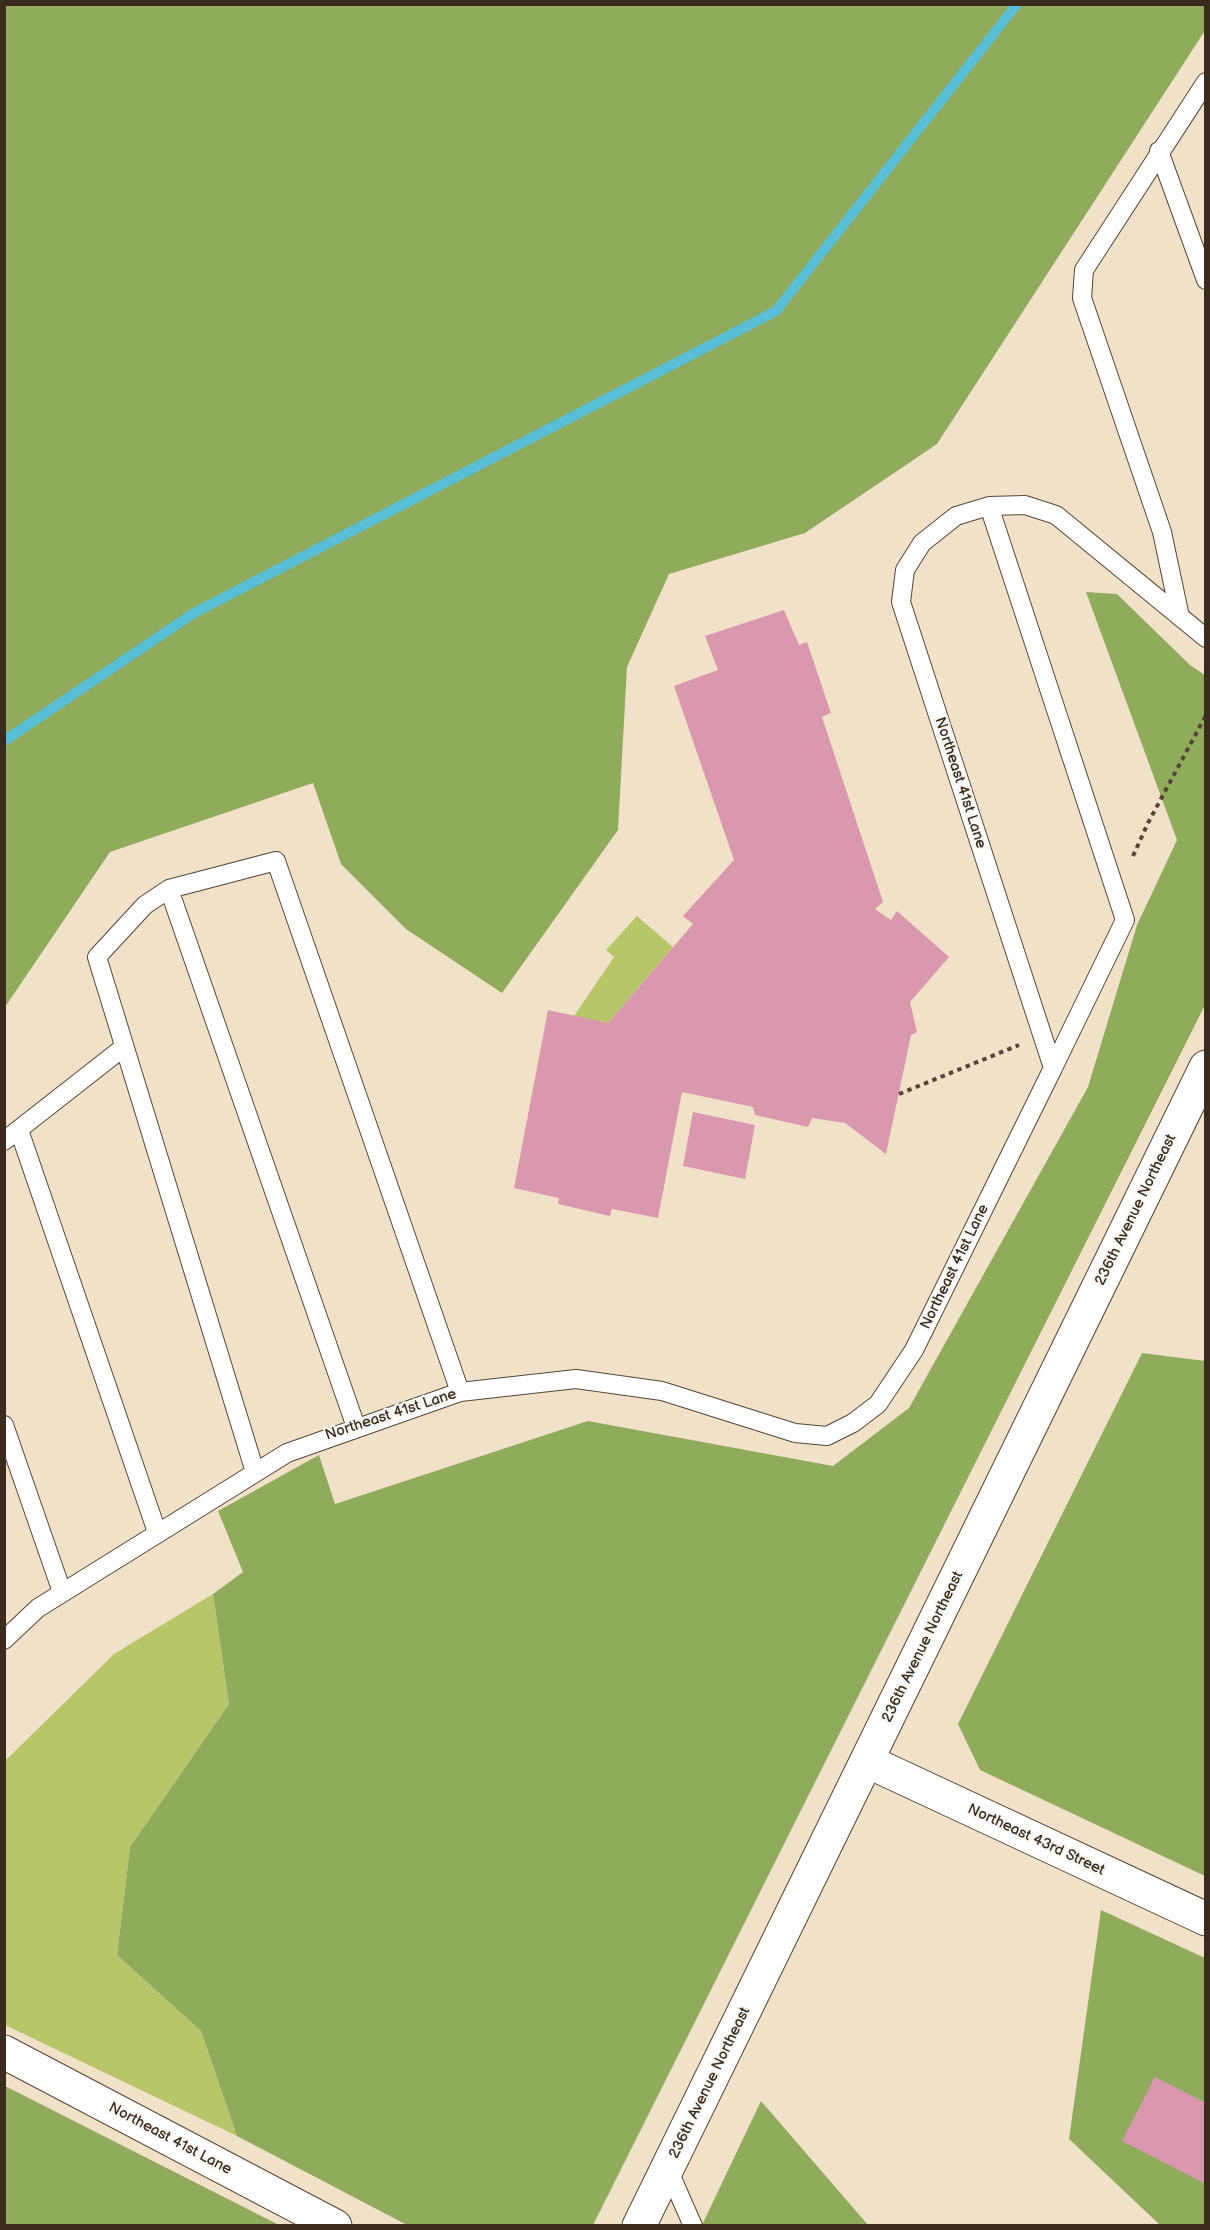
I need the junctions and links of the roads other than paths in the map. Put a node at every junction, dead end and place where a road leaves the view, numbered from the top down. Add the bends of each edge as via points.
1 (1206, 82) edge
2 (1159, 151) junction
3 (1206, 280) edge
4 (989, 506) junction
5 (1180, 617) junction
6 (1206, 638) edge
7 (169, 889) junction
8 (124, 1047) junction
9 (1206, 1067) edge
10 (1053, 1068) junction
11 (12, 1135) edge
12 (460, 1392) junction
13 (4, 1425) edge
14 (356, 1427) junction
15 (255, 1472) junction
16 (157, 1532) junction
17 (62, 1592) junction
18 (4, 1640) edge
19 (867, 1761) junction
20 (1206, 1919) edge
21 (4, 2052) edge
22 (668, 2169) junction
23 (335, 2226) edge
24 (639, 2226) edge
25 (693, 2226) edge

1 - 2 lane
2 - 3 lane
2 - 5 lane via 1084,270 1083,298 1162,532
4 - 5 lane, Northeast 41st Lane via 1024,505 1056,515
4 - 10 lane via 1125,920
4 - 10 lane, Northeast 41st Lane via 956,516 922,543 905,570 901,602
5 - 6 lane, Northeast 41st Lane
7 - 8 lane via 145,905 97,957
7 - 12 lane via 276,861
7 - 14 lane
8 - 11 lane
8 - 15 lane
9 - 19 street, 236th Avenue Northeast
10 - 12 lane, Northeast 41st Lane via 914,1350 879,1404 853,1423 827,1436 795,1433 662,1391 576,1379
11 - 16 lane
12 - 14 lane, Northeast 41st Lane
13 - 17 lane
14 - 15 lane, Northeast 41st Lane via 287,1453
15 - 16 lane, Northeast 41st Lane
16 - 17 lane, Northeast 41st Lane
17 - 18 lane, Northeast 41st Lane
19 - 20 street, Northeast 43rd Street
19 - 22 street, 236th Avenue Northeast
21 - 23 street, Northeast 41st Lane
22 - 24 street, 236th Avenue Northeast
22 - 25 lane

